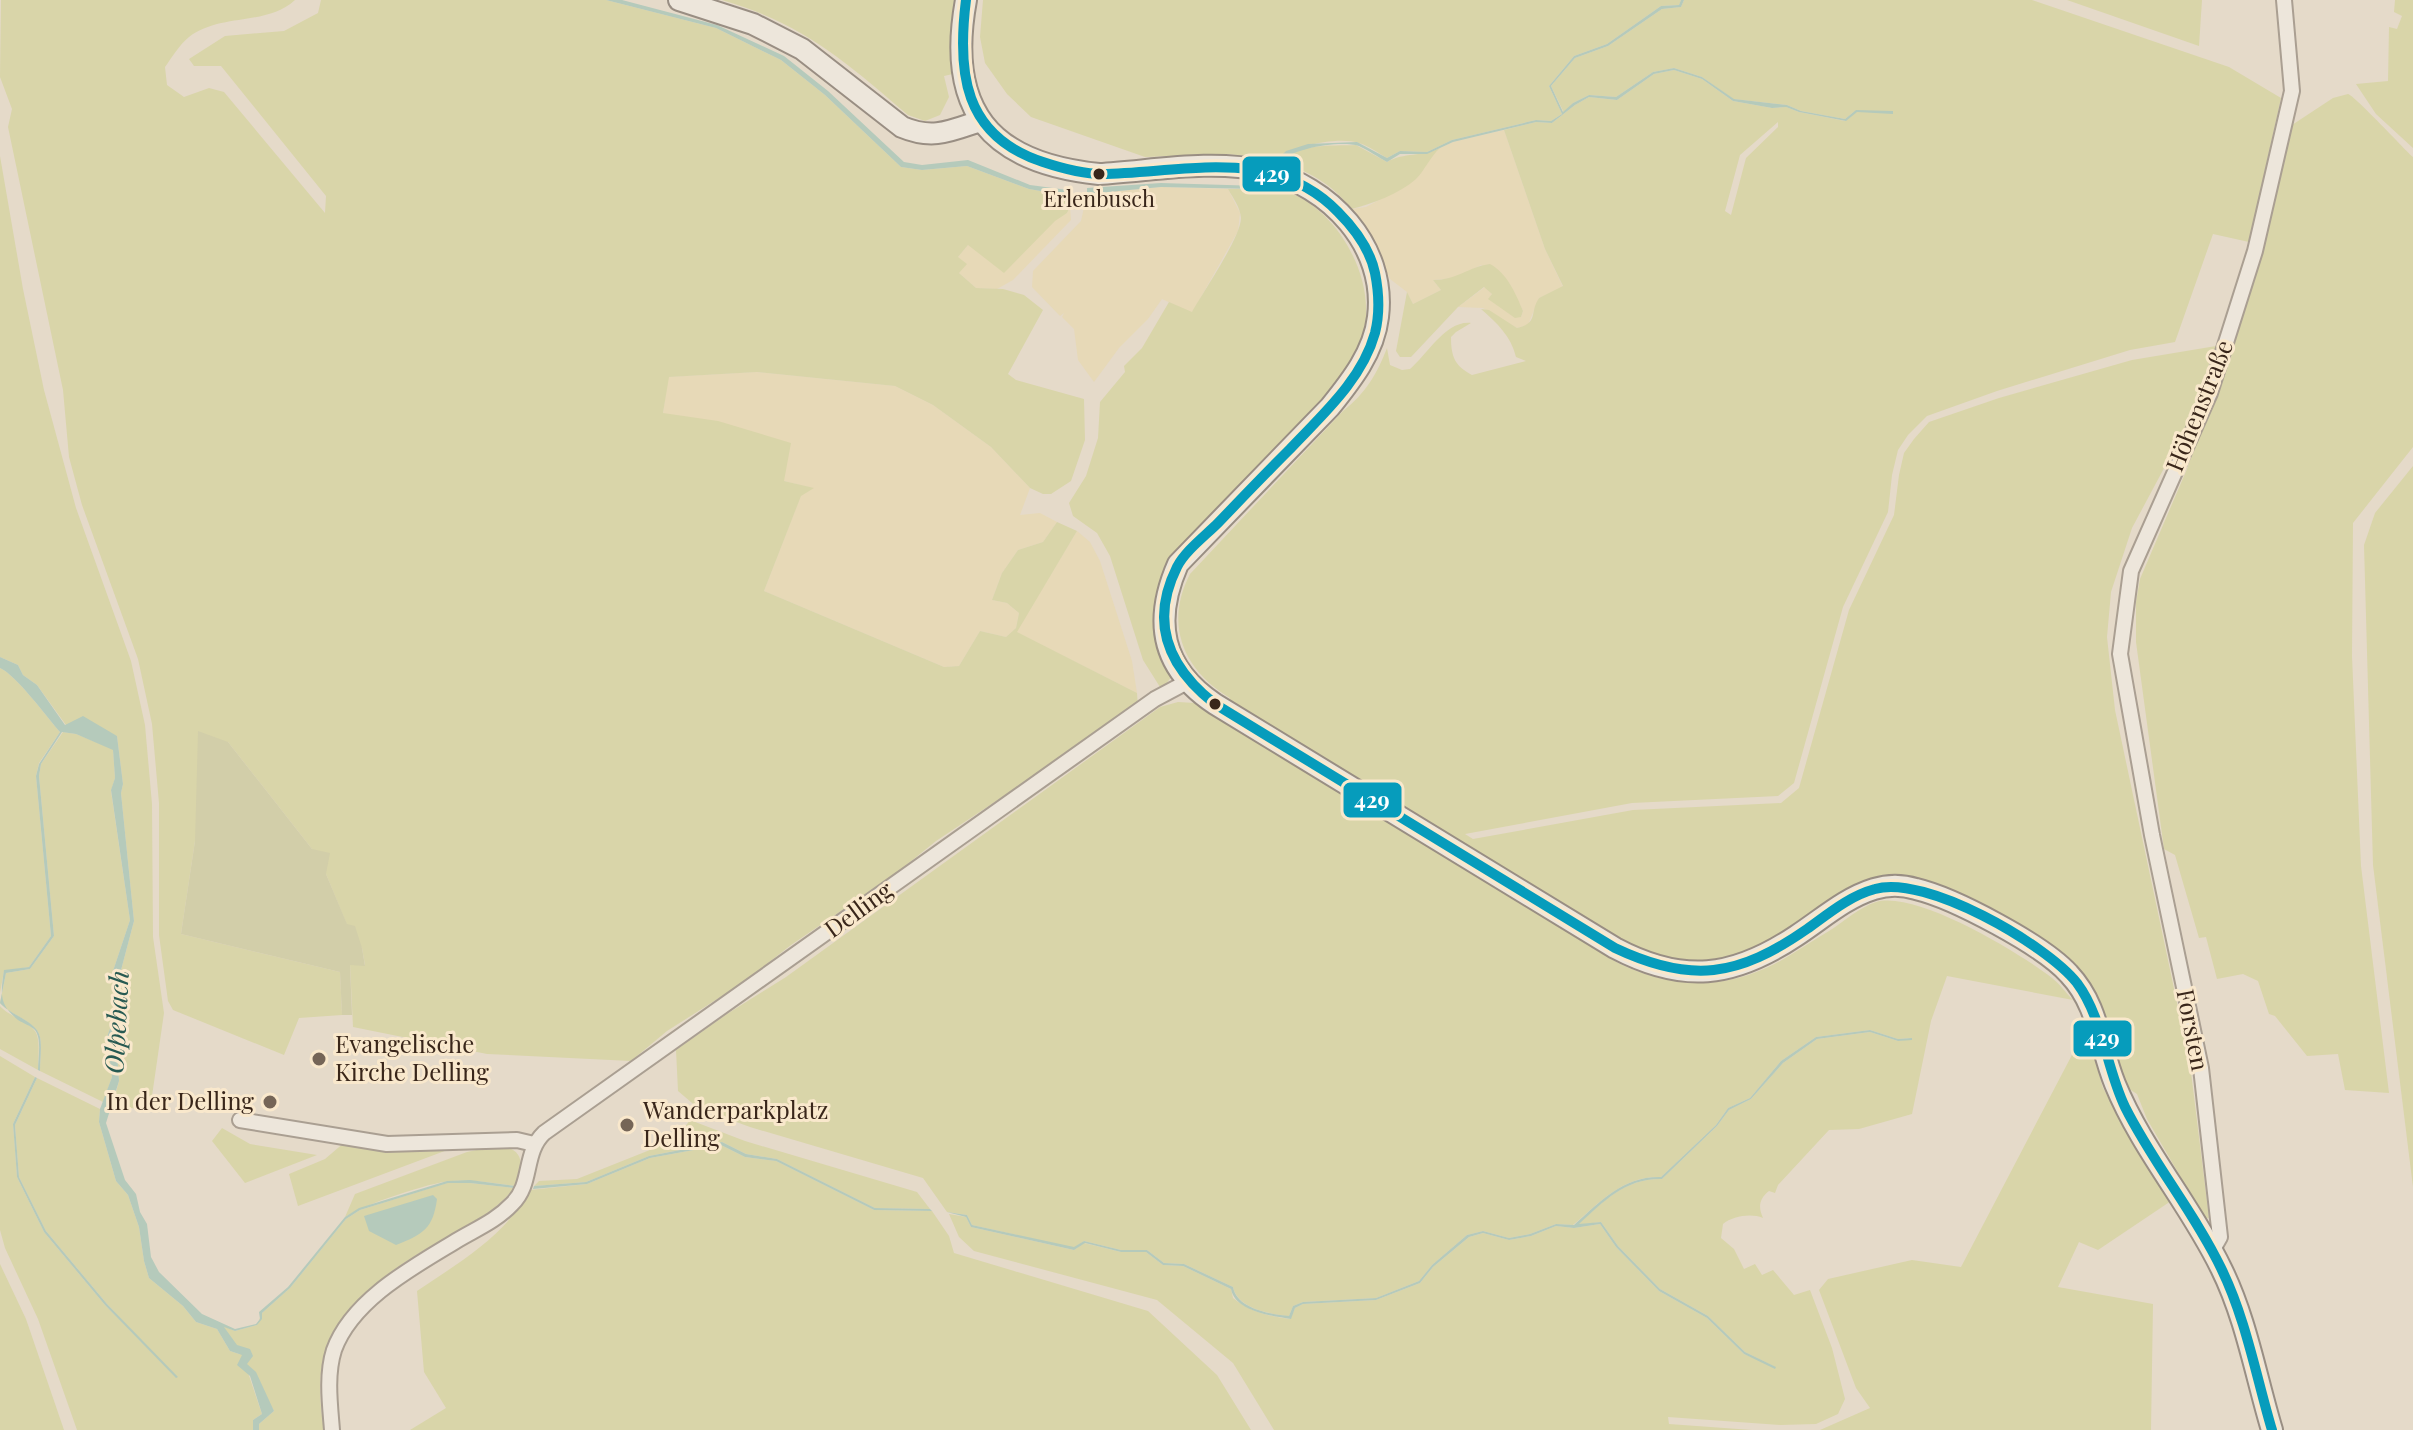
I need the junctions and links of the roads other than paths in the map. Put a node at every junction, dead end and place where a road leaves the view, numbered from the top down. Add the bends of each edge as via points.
1 (679, 0) edge
2 (966, 0) edge
3 (2284, 0) edge
4 (980, 121) junction
5 (1187, 682) junction
6 (2148, 809) joint
7 (240, 1120) dead end
8 (534, 1144) junction
9 (2212, 1251) junction
10 (332, 1430) edge
11 (2272, 1430) edge

1 - 4 street via 753,24 802,49 902,127 920,135 942,134
2 - 4 street via 962,72
3 - 6 street, Höhenstraße via 2292,91 2255,251 2210,393 2131,571 2120,654
4 - 5 street via 1014,151 1079,172 1227,166 1296,180 1328,199 1349,222 1372,266 1378,318 1352,380 1178,564 1167,588 1164,634
5 - 8 street, Delling via 1155,699
5 - 9 street via 1615,948 1653,966 1687,972 1741,965 1877,888 1915,888 1998,926 2055,961 2092,1007 2138,1130
6 - 9 street, Forsten via 2201,1068 2220,1237
7 - 8 street via 387,1144
8 - 10 street via 523,1190 510,1206 400,1278 350,1322 330,1369
9 - 11 street via 2234,1300

